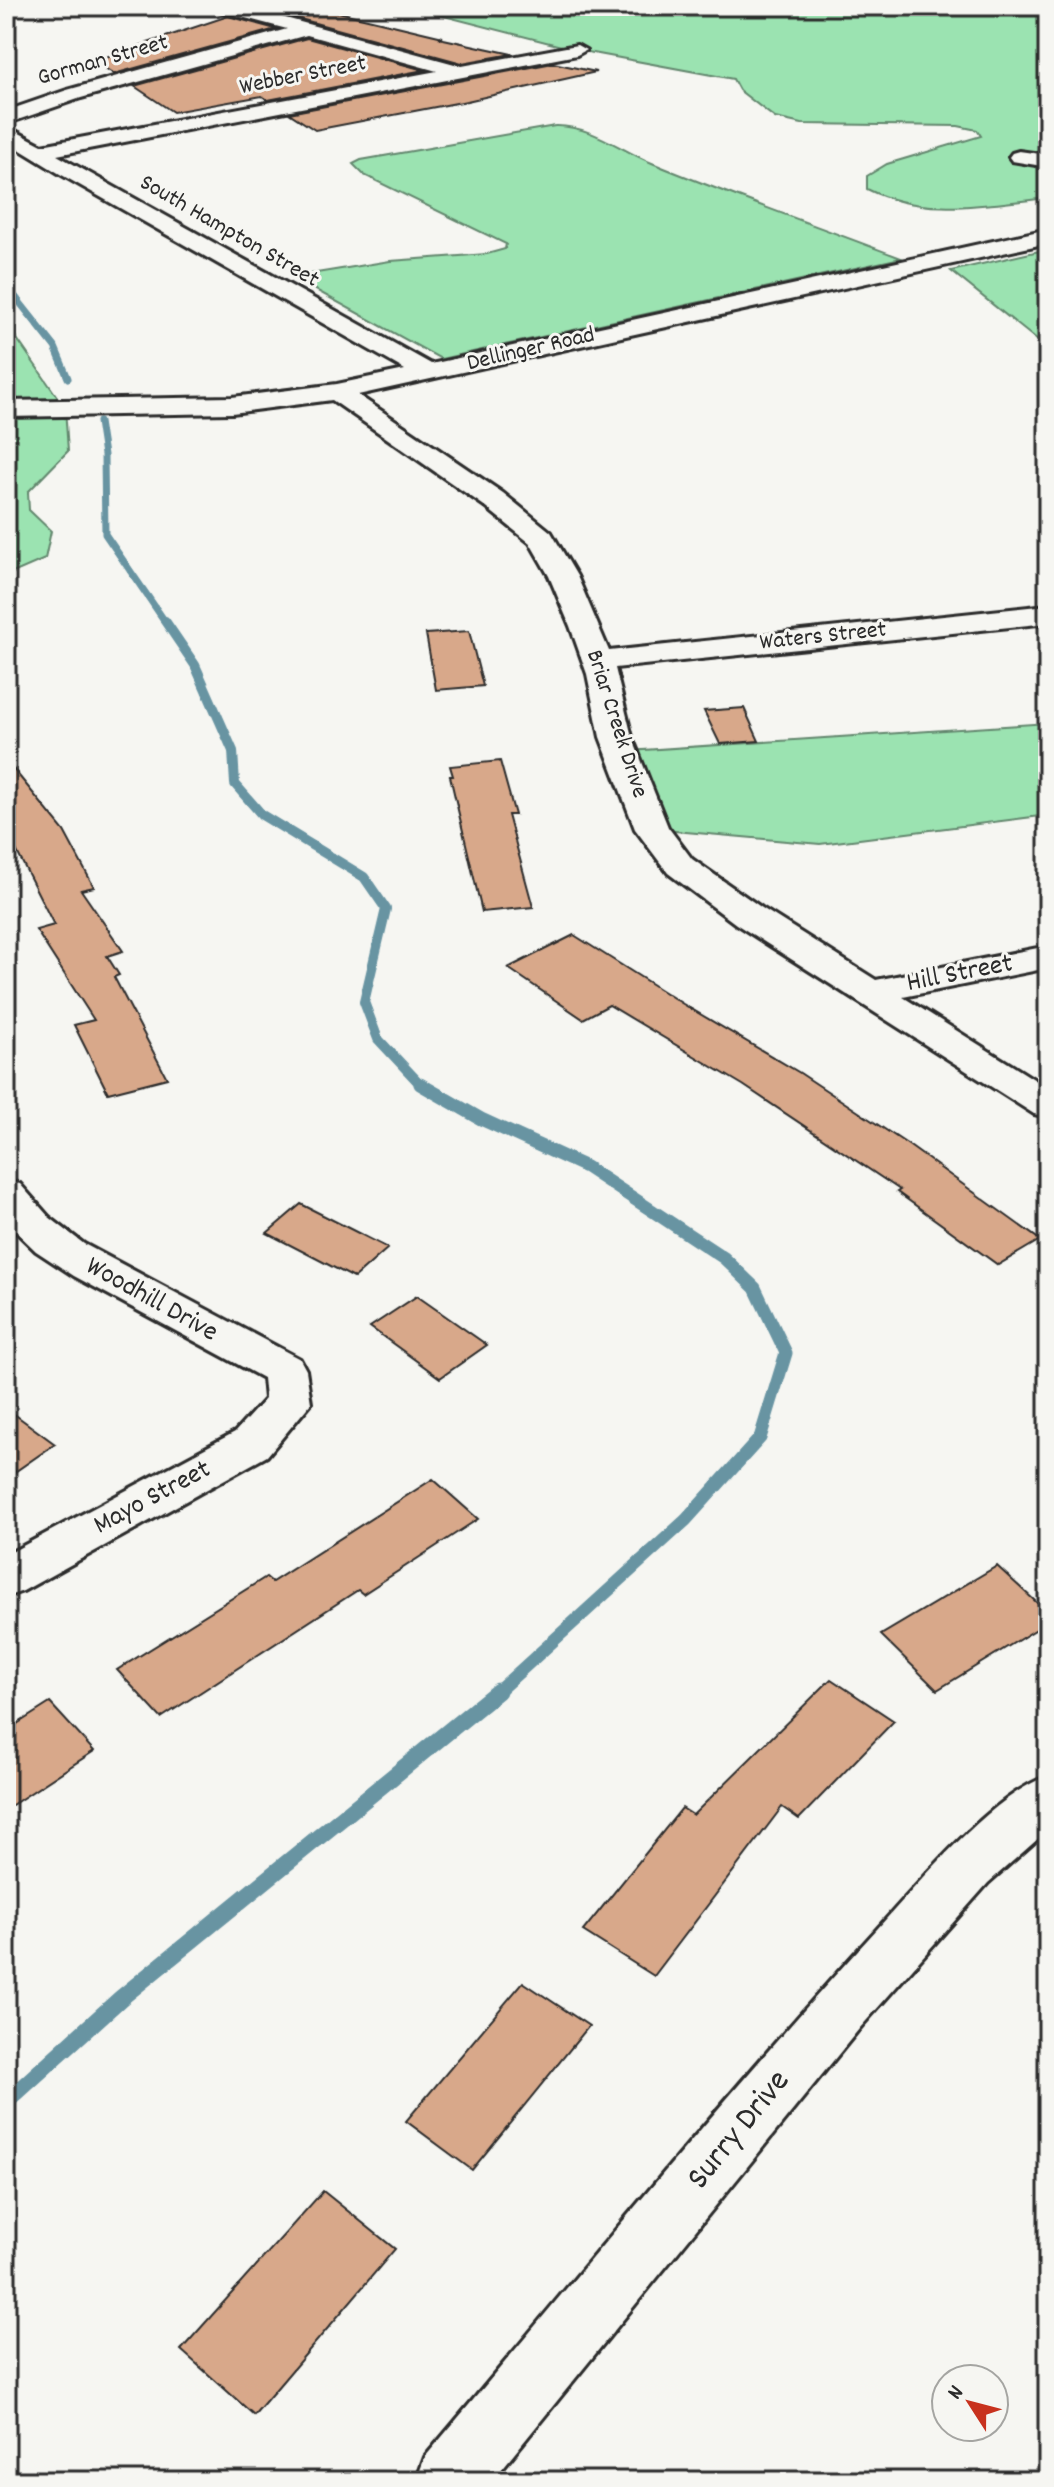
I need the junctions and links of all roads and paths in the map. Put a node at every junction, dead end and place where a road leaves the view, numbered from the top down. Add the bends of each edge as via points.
1 (225, 7) edge
2 (308, 29) junction
3 (577, 50) dead end
4 (459, 72) junction
5 (6, 118) edge
6 (6, 132) edge
7 (39, 152) junction
8 (1019, 157) dead end
9 (1048, 161) edge
10 (1048, 236) edge
11 (429, 373) junction
12 (337, 392) junction
13 (6, 409) edge
14 (1048, 614) edge
15 (597, 661) junction
16 (1048, 957) edge
17 (871, 992) junction
18 (1048, 1105) edge
19 (6, 1193) edge
20 (288, 1403) joint
21 (6, 1578) edge
22 (1048, 1798) edge
23 (449, 2481) edge

1 - 2 street
2 - 4 street
2 - 5 street, Gorman Street
3 - 4 street, Webber Street
4 - 7 street, Webber Street
6 - 7 street, South Hampton Street
7 - 11 street, South Hampton Street
8 - 9 street
10 - 11 street, Dellinger Road
11 - 12 street, Dellinger Road
12 - 13 street, Dellinger Road via 232,405
12 - 15 street, Briar Creek Drive via 541,538 563,576
14 - 15 street, Waters Street
15 - 17 street, Briar Creek Drive via 634,786 652,829 680,866
16 - 17 street, Hill Street
17 - 18 street, Briar Creek Drive
19 - 20 street, Woodhill Drive via 15,1208 73,1257 284,1370
20 - 21 street, Mayo Street via 240,1451
22 - 23 street, Surry Drive via 969,1866 839,2011

